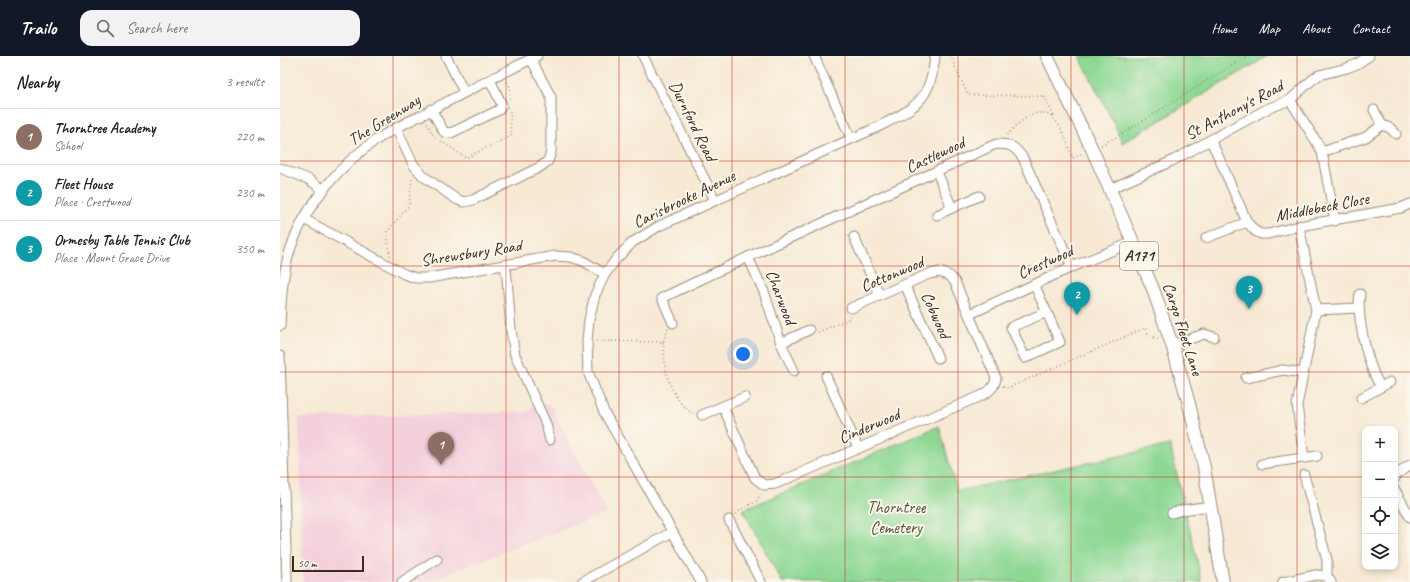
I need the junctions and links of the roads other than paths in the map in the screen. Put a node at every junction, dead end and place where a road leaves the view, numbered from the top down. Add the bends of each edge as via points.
1 (446, 56) edge
2 (644, 56) edge
3 (814, 56) edge
4 (935, 56) edge
5 (1047, 56) edge
6 (1369, 56) edge
7 (534, 58) edge
8 (490, 80) junction
9 (464, 92) junction
10 (1290, 100) junction
11 (431, 109) junction
12 (1374, 110) dead end
13 (1382, 125) junction
14 (396, 128) junction
15 (1396, 134) dead end
16 (852, 138) junction
17 (1210, 140) junction
18 (1322, 152) junction
19 (280, 168) edge
20 (937, 172) junction
21 (1110, 189) junction
22 (324, 190) junction
23 (979, 196) dead end
24 (715, 200) junction
25 (1409, 206) edge
26 (952, 208) junction
27 (936, 215) dead end
28 (304, 219) junction
29 (1335, 220) junction
30 (1246, 222) junction
31 (1299, 226) junction
32 (854, 237) dead end
33 (1206, 238) dead end
34 (1133, 242) junction
35 (748, 257) junction
36 (283, 262) edge
37 (505, 265) junction
38 (1072, 267) junction
39 (605, 274) junction
40 (1034, 284) junction
41 (905, 285) junction
42 (1360, 294) dead end
43 (880, 296) junction
44 (851, 308) road end
45 (1358, 308) junction
46 (1316, 310) junction
47 (1047, 312) junction
48 (970, 314) junction
49 (673, 323) road end
50 (280, 326) edge
51 (810, 330) road end
52 (1214, 337) dead end
53 (781, 342) junction
54 (1172, 345) junction
55 (280, 356) edge
56 (938, 358) dead end
57 (794, 371) dead end
58 (1303, 373) junction
59 (826, 376) dead end
60 (1246, 378) dead end
61 (1390, 382) dead end
62 (280, 386) edge
63 (1381, 387) junction
64 (745, 397) dead end
65 (1361, 398) dead end
66 (723, 407) junction
67 (702, 415) road end
68 (550, 440) dead end
69 (858, 448) junction
70 (1317, 456) dead end
71 (1304, 458) junction
72 (1262, 464) dead end
73 (1410, 465) edge
74 (1398, 473) edge
75 (1304, 475) dead end
76 (1398, 495) edge
77 (1211, 506) junction
78 (1172, 513) dead end
79 (1410, 517) edge
80 (729, 520) road end
81 (672, 532) junction
82 (437, 559) dead end
83 (1329, 579) edge
84 (287, 582) edge
85 (402, 582) edge
86 (583, 582) edge
87 (701, 582) edge
88 (761, 582) edge
89 (1223, 582) edge
90 (1283, 582) edge

1 - 9 street
2 - 24 street, Durnford Road
3 - 16 street
4 - 16 street, Carisbrooke Avenue via 930,85 919,101 880,126
5 - 21 main road, Cargo Fleet Lane / A171
6 - 10 street, St Anthony's Road via 1347,68 1319,75
7 - 8 street, The Greenway
7 - 14 street via 551,97 551,152 548,161 540,167 464,202 424,176 413,164
8 - 9 street, The Greenway
8 - 11 street via 502,105 499,110 450,134 444,132
9 - 11 street, The Greenway
10 - 17 street, St Anthony's Road via 1267,109
10 - 18 street
11 - 14 street, The Greenway
12 - 13 street
13 - 15 street
13 - 18 street via 1366,137
14 - 22 street, The Greenway via 374,141 349,162
16 - 24 street, Carisbrooke Avenue
17 - 21 street, St Anthony's Road via 1172,161
17 - 30 street, Middlebeck Close
18 - 29 street
19 - 22 street
20 - 26 street
20 - 35 street, Castlewood
20 - 38 street, Castlewood via 996,144 1007,144 1016,149 1023,158
21 - 34 main road, Cargo Fleet Lane / A171
22 - 28 street, The Greenway
23 - 26 street
24 - 39 street, Carisbrooke Avenue via 659,226 633,242
25 - 29 street, Middlebeck Close
26 - 27 street
28 - 36 street, The Greenway
28 - 37 street, Shrewsbury Road via 391,268 416,278
29 - 31 street, Middlebeck Close
30 - 31 street, Middlebeck Close via 1261,234
30 - 33 street
31 - 46 street
32 - 43 street
34 - 38 street, Crestwood
34 - 54 main road, Cargo Fleet Lane / A171 via 1153,289
35 - 49 street, Castlewood via 662,298
35 - 53 street, Charwood via 764,292
36 - 50 street, The Greenway
37 - 39 street, Shrewsbury Road via 555,256 571,257
37 - 68 street via 515,355 546,424
38 - 40 street, Crestwood
39 - 81 street, Carisbrooke Avenue via 595,295 589,320 588,372 604,412
40 - 47 street
40 - 48 street, Crestwood
41 - 43 street, Cottonwood
41 - 48 street, Cottonwood via 929,274 940,272 950,276
41 - 56 street, Cobwood
42 - 45 street
43 - 44 street, Cottonwood
45 - 46 street
45 - 63 street via 1370,366
46 - 58 street
47 - 47 street via 1011,327 1025,358 1060,342
48 - 69 street, Cinderwood via 996,378 990,391
51 - 53 street, Charwood
52 - 54 street via 1204,334
53 - 57 street
54 - 77 main road, Cargo Fleet Lane / A171 via 1188,400
55 - 62 street
58 - 60 street via 1283,370
58 - 71 street via 1297,411
59 - 69 street
61 - 63 street
62 - 84 street
63 - 65 street
64 - 66 street
66 - 67 street
66 - 69 street, Cinderwood via 755,478 764,485 775,484
70 - 71 street
71 - 72 street
73 - 74 street
75 - 83 street
76 - 79 street
77 - 78 street
77 - 89 main road, Cargo Fleet Lane / A171
80 - 88 street
81 - 86 street
81 - 87 street, Carisbrooke Avenue
82 - 85 street
83 - 90 street via 1316,575

